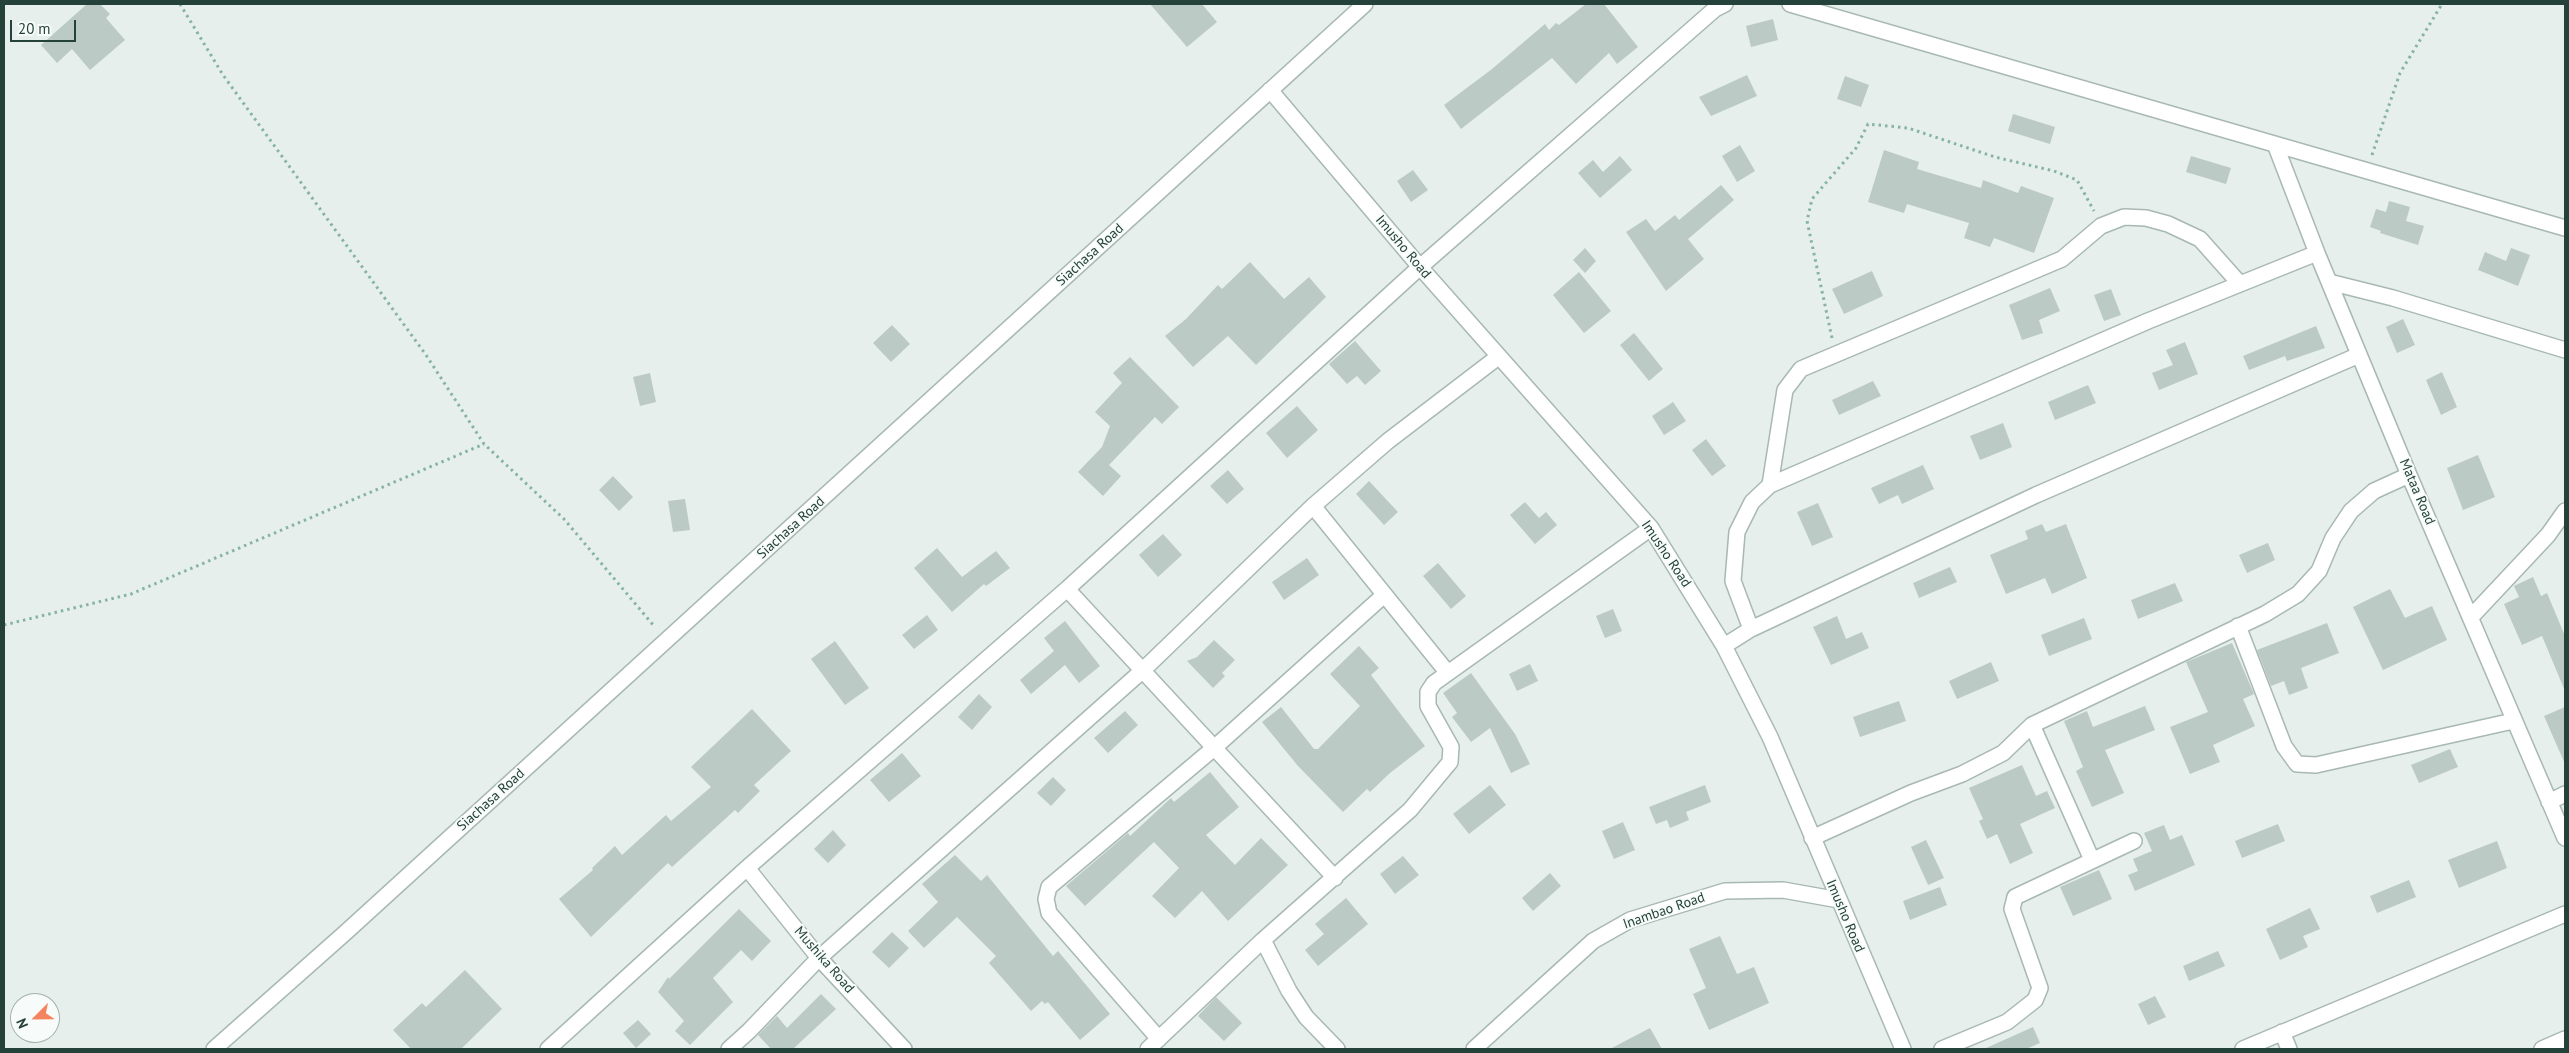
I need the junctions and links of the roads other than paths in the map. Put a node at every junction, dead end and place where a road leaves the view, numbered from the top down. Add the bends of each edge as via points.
1 (1364, 4) edge
2 (1725, 4) edge
3 (1790, 4) edge
4 (1270, 90) junction
5 (2275, 144) junction
6 (2565, 228) edge
7 (2317, 253) junction
8 (1420, 267) junction
9 (2329, 282) junction
10 (2240, 284) junction
11 (2565, 350) edge
12 (2359, 355) junction
13 (1498, 357) junction
14 (2409, 475) junction
15 (1770, 485) junction
16 (1313, 506) junction
17 (2565, 511) edge
18 (1651, 528) junction
19 (1067, 590) junction
20 (1383, 596) junction
21 (2471, 617) junction
22 (2238, 626) junction
23 (1751, 629) junction
24 (1724, 646) junction
25 (1142, 671) junction
26 (1446, 672) junction
27 (2514, 721) junction
28 (2032, 725) junction
29 (1214, 748) junction
30 (2565, 794) edge
31 (2549, 802) junction
32 (1812, 838) junction
33 (2565, 838) edge
34 (2134, 841) dead end
35 (2092, 860) junction
36 (747, 868) junction
37 (1335, 878) junction
38 (1839, 900) junction
39 (2565, 914) edge
40 (1263, 940) junction
41 (819, 958) junction
42 (2282, 1032) junction
43 (2565, 1040) edge
44 (1153, 1044) edge
45 (895, 1046) edge
46 (214, 1049) edge
47 (548, 1049) edge
48 (729, 1049) edge
49 (1337, 1049) edge
50 (1474, 1049) edge
51 (1903, 1049) edge
52 (1942, 1049) edge
53 (2243, 1049) edge
54 (2289, 1049) edge
55 (2542, 1049) edge

1 - 4 street, Siachasa Road
2 - 8 street via 1715,9
3 - 5 street
4 - 8 street, Imusho Road
4 - 46 street, Siachasa Road
5 - 6 street
5 - 7 street, Mataa Road
7 - 9 street, Mataa Road
7 - 10 street
8 - 13 street, Imusho Road
8 - 19 street
9 - 11 street
9 - 12 street, Mataa Road
10 - 15 street
10 - 15 street via 2200,238 2168,224 2124,217 2101,226 2062,259 1801,369 1785,390
12 - 14 street, Mataa Road
12 - 23 street via 2036,495
13 - 16 street via 1388,441
13 - 18 street, Imusho Road
14 - 21 street, Mataa Road
14 - 22 street via 2374,491 2352,511 2332,538 2319,571 2298,594
15 - 23 street via 1752,502 1737,532 1733,581
16 - 20 street
16 - 25 street
17 - 21 street via 2548,535
18 - 24 street, Imusho Road
18 - 26 street
19 - 25 street
19 - 36 street
20 - 26 street
20 - 29 street
21 - 27 street, Mataa Road
22 - 27 street via 2284,746 2297,764 2316,765
22 - 28 street
23 - 24 street
24 - 32 street, Imusho Road via 1770,737
25 - 29 street
25 - 41 street
26 - 37 street via 1428,692 1428,706 1451,747 1450,762 1410,810
27 - 31 street, Mataa Road
28 - 32 street via 2003,753 1970,770
28 - 35 street
29 - 37 street
29 - 44 street via 1049,887 1046,899 1049,913
30 - 31 street
31 - 33 street, Mataa Road
32 - 38 street, Imusho Road
34 - 35 street
35 - 52 street via 2015,897 2012,909 2040,988 2035,1000 2007,1022
36 - 41 street, Mushika Road
36 - 47 street
37 - 40 street
38 - 50 street, Inambao Road via 1783,890 1725,891 1630,920 1593,941
38 - 51 street, Imusho Road
39 - 42 street
40 - 44 street
40 - 49 street via 1306,1017
41 - 45 street, Mushika Road
41 - 48 street
42 - 53 street
42 - 54 street
43 - 55 street

